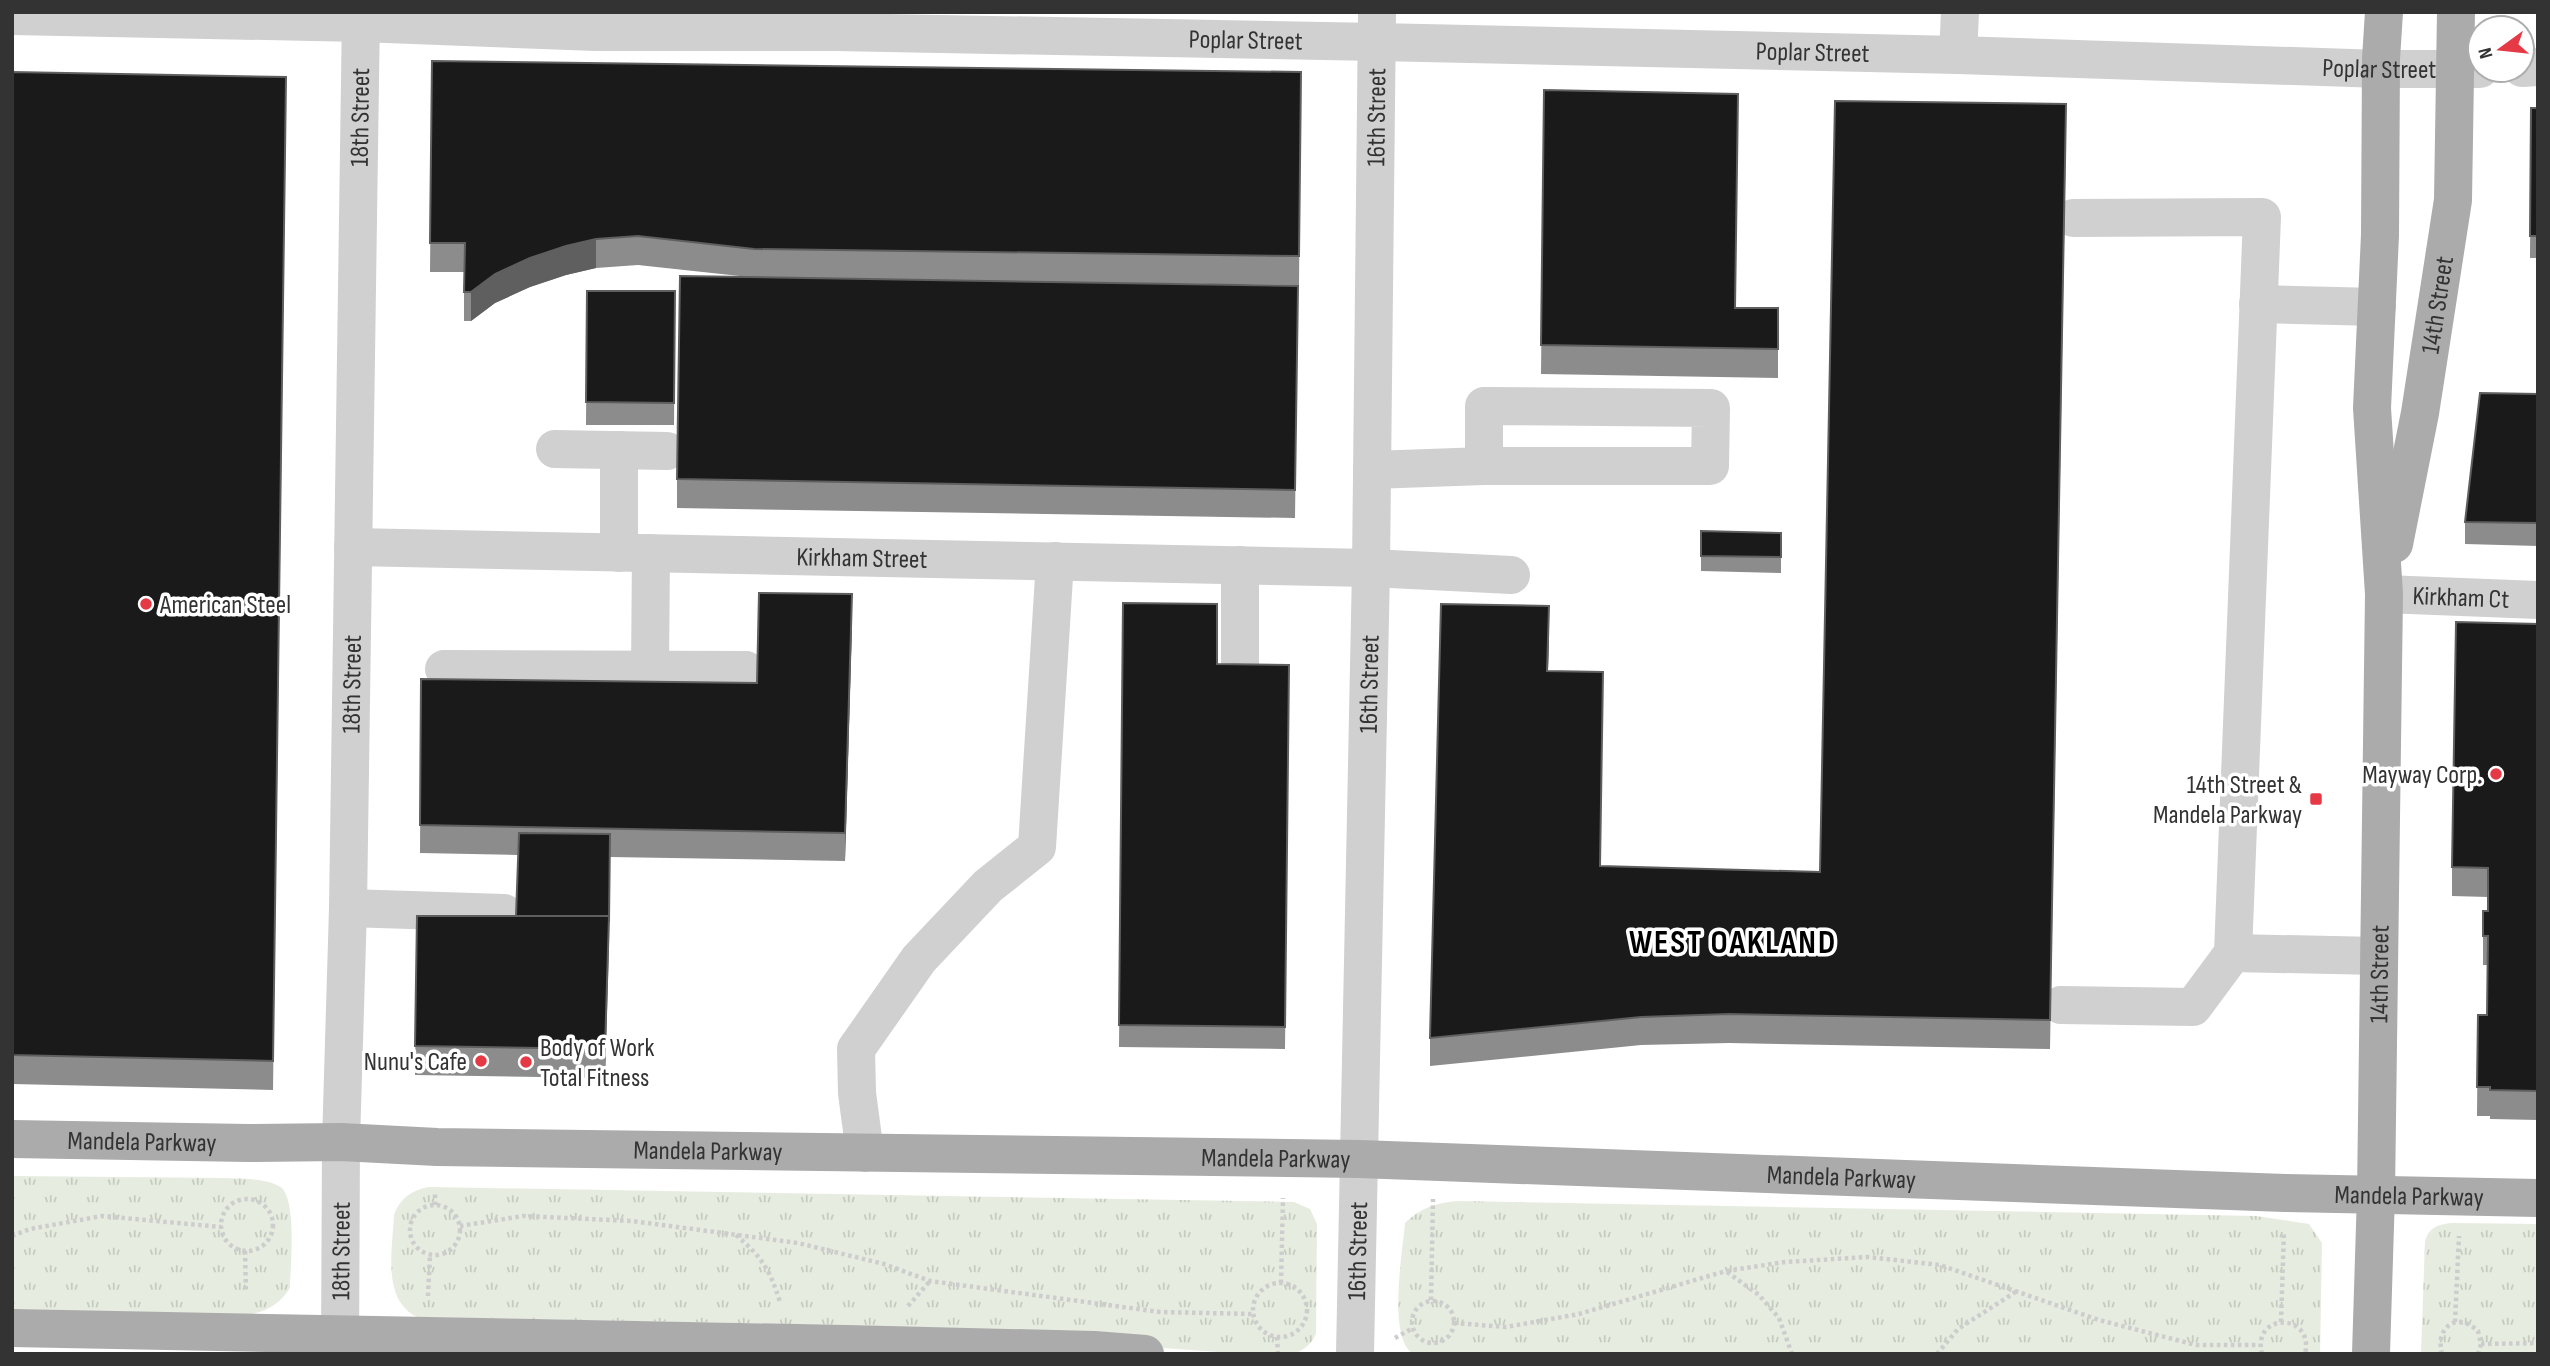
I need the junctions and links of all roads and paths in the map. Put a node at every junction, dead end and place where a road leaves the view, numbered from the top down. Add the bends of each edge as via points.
1 (1960, 12) edge
2 (2384, 12) edge
3 (2456, 12) edge
4 (12, 16) edge
5 (361, 18) edge
6 (1377, 27) edge
7 (1958, 55) junction
8 (2466, 60) edge
9 (2381, 69) junction
10 (2466, 69) edge
11 (2466, 84) edge
12 (2073, 218) dead end
13 (2258, 304) junction
14 (2377, 307) junction
15 (555, 449) dead end
16 (619, 450) junction
17 (667, 451) dead end
18 (1484, 466) junction
19 (1372, 470) junction
20 (353, 547) junction
21 (635, 553) junction
22 (1055, 561) junction
23 (1240, 565) junction
24 (1371, 568) junction
25 (1511, 575) dead end
26 (2385, 594) junction
27 (2538, 600) edge
28 (444, 668) dead end
29 (650, 669) junction
30 (746, 670) dead end
31 (1240, 682) edge
32 (348, 908) junction
33 (504, 913) edge
34 (2233, 953) junction
35 (2379, 956) junction
36 (2061, 1005) dead end
37 (12, 1139) edge
38 (341, 1142) junction
39 (864, 1153) junction
40 (1289, 1159) junction
41 (1359, 1159) junction
42 (1432, 1161) junction
43 (435, 1191) dead end
44 (2376, 1194) junction
45 (2538, 1198) edge
46 (435, 1205) junction
47 (460, 1226) junction
48 (221, 1227) junction
49 (2284, 1227) dead end
50 (2460, 1231) dead end
51 (736, 1235) junction
52 (12, 1236) edge
53 (245, 1251) junction
54 (430, 1255) junction
55 (1726, 1271) junction
56 (930, 1281) junction
57 (1281, 1283) junction
58 (2018, 1291) junction
59 (428, 1300) dead end
60 (1431, 1300) junction
61 (245, 1301) dead end
62 (782, 1306) dead end
63 (905, 1310) dead end
64 (1253, 1314) junction
65 (2281, 1322) junction
66 (2455, 1322) junction
67 (1454, 1323) junction
68 (12, 1328) edge
69 (1277, 1337) junction
70 (2538, 1343) edge
71 (340, 1344) edge
72 (2481, 1344) junction
73 (2259, 1345) junction
74 (847, 1349) edge
75 (1145, 1354) edge
76 (1278, 1354) edge
77 (1355, 1354) edge
78 (1792, 1354) edge
79 (1937, 1354) edge
80 (2262, 1354) edge
81 (2305, 1354) edge
82 (2371, 1354) edge
83 (2442, 1354) edge
84 (2478, 1354) edge

1 - 7 street
2 - 9 main road, 14th Street
3 - 8 main road, 14th Street
4 - 5 street, Poplar Street
5 - 6 street, Poplar Street via 596,32
5 - 20 street, 18th Street
6 - 7 street, Poplar Street
6 - 19 street, 16th Street
7 - 9 street, Poplar Street
9 - 10 street, Poplar Street
9 - 14 main road, 14th Street
11 - 26 main road, 14th Street via 2420,413
12 - 13 street via 2262,217
13 - 14 street
13 - 34 street
14 - 26 main road, 14th Street via 2372,408
15 - 16 street
16 - 17 street
16 - 21 street
18 - 18 street via 1484,406 1711,408 1710,466
18 - 19 street
19 - 24 street, 16th Street
20 - 21 street, Kirkham Street
20 - 32 street, 18th Street
21 - 22 street, Kirkham Street
21 - 29 street
22 - 23 street, Kirkham Street
22 - 39 street via 1037,848 988,886 919,959 856,1049
23 - 24 street, Kirkham Street
23 - 31 street
24 - 25 street, Kirkham Street
24 - 41 street, 16th Street
26 - 27 street, Kirkham Ct
26 - 35 main road, 14th Street
28 - 29 street
29 - 30 street
32 - 33 street
32 - 38 street, 18th Street
34 - 35 street
34 - 36 street via 2193,1007
35 - 44 main road, 14th Street
37 - 38 main road, Mandela Parkway
38 - 39 main road, Mandela Parkway
38 - 71 street, 18th Street
39 - 40 main road, Mandela Parkway
40 - 41 main road, Mandela Parkway
40 - 57 path via 1281,1224
41 - 42 main road, Mandela Parkway
41 - 77 street, 16th Street
42 - 44 main road, Mandela Parkway
42 - 60 path
43 - 46 path
44 - 45 main road, Mandela Parkway
44 - 82 main road, 14th Street
46 - 47 path via 452,1211
46 - 54 path via 424,1207 410,1226 411,1240
47 - 51 path via 523,1216 632,1221
47 - 54 path via 458,1241 449,1251
48 - 52 path via 103,1216
48 - 53 path via 231,1245
48 - 53 path via 225,1211 234,1203 246,1199 264,1205 271,1213 271,1234 263,1245
49 - 65 path
50 - 66 path
51 - 56 path via 797,1243 884,1264
51 - 62 path via 758,1253
53 - 61 path
54 - 59 path
55 - 58 path via 1868,1257 1940,1265
55 - 67 path via 1578,1314 1506,1327
55 - 78 path via 1759,1295 1779,1318
56 - 63 path
56 - 64 path via 1160,1312
57 - 64 path via 1263,1289
57 - 69 path via 1302,1294 1306,1315 1298,1330
58 - 73 path via 2099,1320 2196,1345
58 - 79 path via 1958,1329
60 - 67 path via 1446,1305
60 - 67 path via 1417,1308 1412,1318 1417,1335 1429,1343 1439,1342 1451,1333
64 - 69 path via 1262,1330
65 - 73 path via 2269,1326
65 - 81 path via 2300,1329
66 - 72 path via 2478,1331
66 - 83 path via 2441,1334
68 - 71 main road
69 - 76 path
70 - 72 path
71 - 74 main road
72 - 84 path
73 - 80 path
74 - 75 main road

